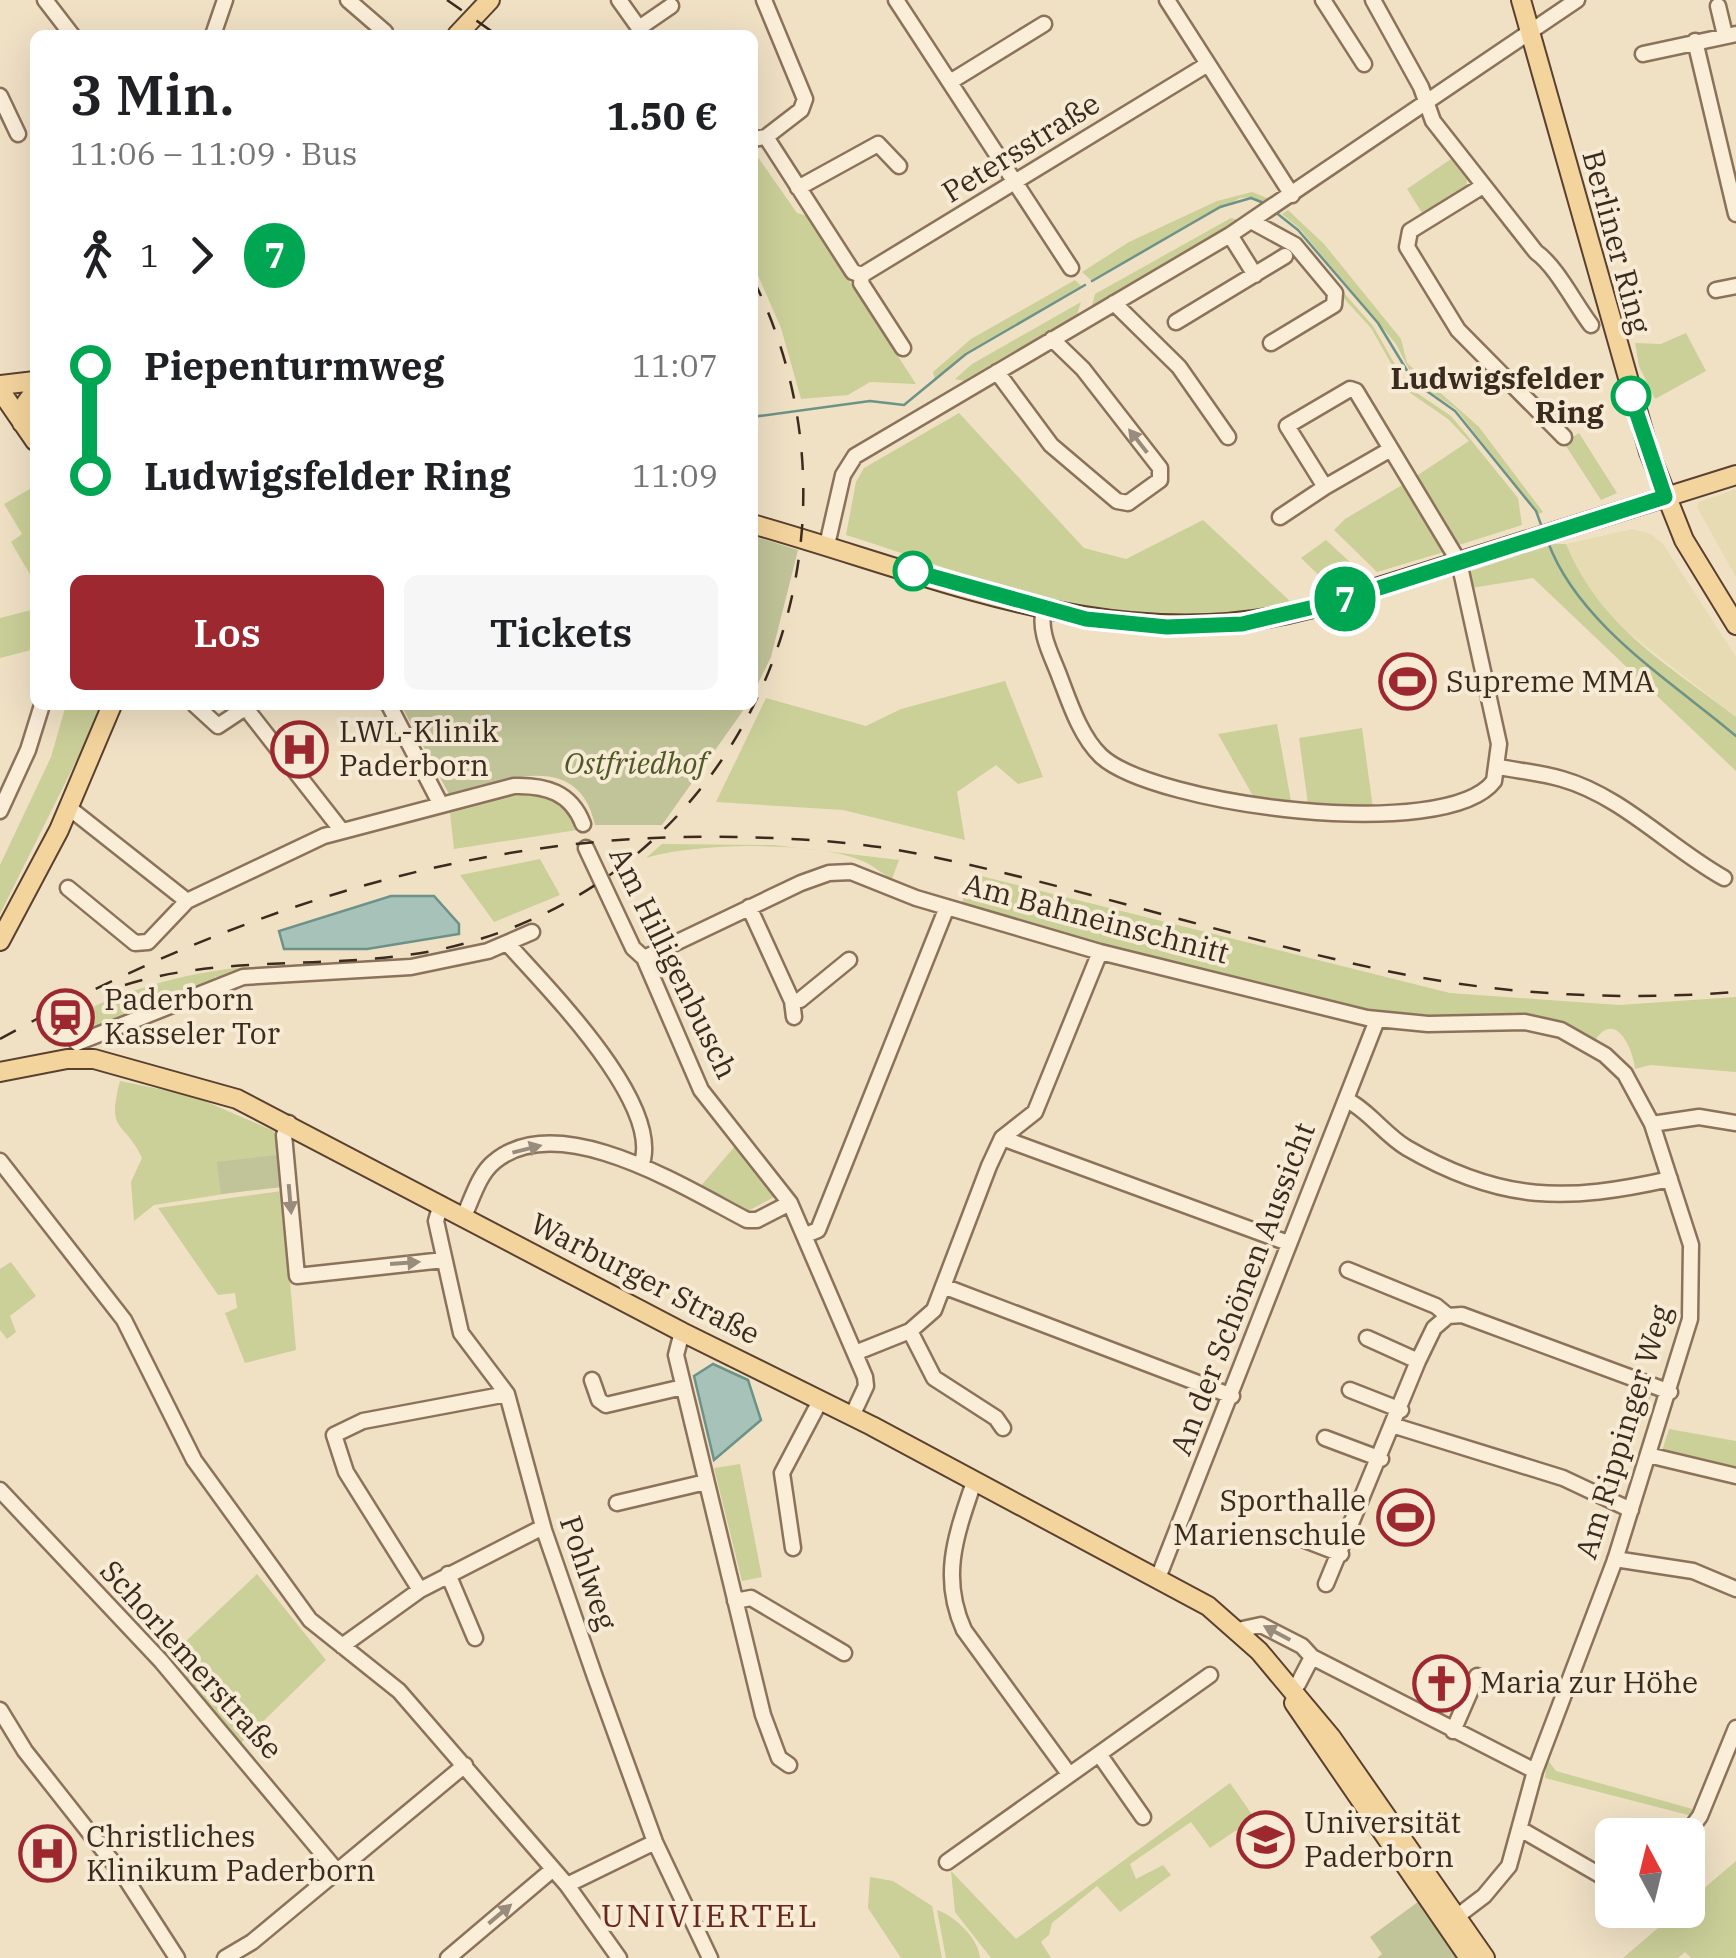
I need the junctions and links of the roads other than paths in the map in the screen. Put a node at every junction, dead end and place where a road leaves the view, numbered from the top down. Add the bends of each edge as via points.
1 (44, 0) edge
2 (225, 0) edge
3 (348, 0) edge
4 (490, 0) edge
5 (620, 0) edge
6 (764, 0) edge
7 (896, 0) edge
8 (1167, 0) edge
9 (1323, 0) edge
10 (1374, 0) edge
11 (1521, 0) edge
12 (1577, 0) edge
13 (671, 6) dead end
14 (1718, 6) dead end
15 (1044, 24) dead end
16 (68, 30) edge
17 (214, 30) edge
18 (383, 30) edge
19 (461, 30) edge
20 (641, 30) edge
21 (643, 30) edge
22 (1530, 35) junction
23 (1730, 35) edge
24 (1696, 41) junction
25 (1643, 54) dead end
26 (1356, 60) dead end
27 (1208, 64) junction
28 (950, 82) junction
29 (0, 96) edge
30 (1426, 106) junction
31 (18, 134) dead end
32 (759, 138) edge
33 (898, 166) dead end
34 (1015, 183) junction
35 (1483, 186) junction
36 (798, 188) junction
37 (1287, 199) junction
38 (1736, 214) edge
39 (1254, 219) junction
40 (1230, 235) junction
41 (1285, 256) dead end
42 (1071, 268) dead end
43 (1254, 275) junction
44 (862, 276) junction
45 (1735, 286) edge
46 (1716, 290) dead end
47 (1114, 303) junction
48 (1176, 322) dead end
49 (1591, 325) dead end
50 (1052, 339) junction
51 (1271, 343) dead end
52 (903, 348) dead end
53 (997, 372) junction
54 (30, 382) edge
55 (0, 387) edge
56 (30, 397) edge
57 (22, 423) junction
58 (30, 435) edge
59 (1228, 438) dead end
60 (1564, 438) dead end
61 (1391, 450) junction
62 (1736, 475) edge
63 (1325, 488) junction
64 (1665, 497) junction
65 (1280, 517) dead end
66 (758, 526) edge
67 (826, 544) junction
68 (1459, 562) junction
69 (1044, 609) junction
70 (1736, 625) edge
71 (40, 710) edge
72 (110, 710) edge
73 (200, 710) edge
74 (392, 710) edge
75 (1499, 767) junction
76 (441, 804) junction
77 (68, 807) junction
78 (0, 811) edge
79 (583, 824) dead end
80 (342, 830) junction
81 (586, 848) dead end
82 (1724, 878) dead end
83 (68, 888) dead end
84 (187, 902) junction
85 (749, 907) junction
86 (946, 907) junction
87 (532, 932) dead end
88 (0, 941) edge
89 (508, 944) junction
90 (1100, 952) junction
91 (644, 958) junction
92 (849, 960) dead end
93 (1377, 1020) junction
94 (1554, 1029) joint
95 (76, 1043) dead end
96 (0, 1072) edge
97 (1347, 1100) junction
98 (289, 1123) junction
99 (1736, 1123) edge
100 (1652, 1124) junction
101 (1002, 1138) junction
102 (0, 1161) edge
103 (641, 1166) junction
104 (1670, 1179) junction
105 (790, 1202) junction
106 (441, 1204) junction
107 (464, 1216) junction
108 (806, 1235) junction
109 (1288, 1243) junction
110 (444, 1260) junction
111 (1348, 1270) dead end
112 (943, 1286) junction
113 (1448, 1316) junction
114 (682, 1332) junction
115 (910, 1332) junction
116 (1367, 1338) dead end
117 (855, 1353) junction
118 (1418, 1361) junction
119 (592, 1380) dead end
120 (684, 1387) junction
121 (1350, 1390) dead end
122 (1670, 1392) junction
123 (506, 1394) junction
124 (1232, 1396) junction
125 (820, 1401) junction
126 (1401, 1410) junction
127 (852, 1416) junction
128 (1395, 1426) junction
129 (1004, 1428) dead end
130 (1325, 1438) dead end
131 (1648, 1455) junction
132 (1381, 1459) junction
133 (1736, 1476) edge
134 (706, 1482) junction
135 (974, 1482) junction
136 (0, 1490) edge
137 (617, 1504) dead end
138 (1630, 1510) junction
139 (543, 1527) junction
140 (1302, 1539) dead end
141 (793, 1548) dead end
142 (1341, 1554) junction
143 (1616, 1559) junction
144 (448, 1574) junction
145 (1158, 1578) junction
146 (1326, 1584) dead end
147 (1736, 1589) edge
148 (420, 1590) junction
149 (736, 1601) junction
150 (1238, 1630) junction
151 (475, 1638) dead end
152 (342, 1646) junction
153 (844, 1652) dead end
154 (1312, 1657) junction
155 (1210, 1675) dead end
156 (1478, 1676) dead end
157 (1290, 1688) junction
158 (0, 1710) edge
159 (1736, 1728) edge
160 (1454, 1731) junction
161 (1100, 1754) junction
162 (788, 1765) dead end
163 (465, 1766) junction
164 (1535, 1771) junction
165 (1069, 1774) junction
166 (1143, 1817) dead end
167 (1699, 1818) edge
168 (1522, 1830) junction
169 (655, 1842) junction
170 (947, 1862) dead end
171 (552, 1870) junction
172 (337, 1871) junction
173 (1595, 1872) edge
174 (567, 1885) junction
175 (1452, 1920) junction
176 (176, 1958) edge
177 (225, 1958) edge
178 (448, 1958) edge
179 (619, 1958) edge
180 (710, 1958) edge
181 (1469, 1958) edge
182 (1486, 1958) edge

1 - 16 street
2 - 17 street
3 - 18 street
4 - 19 main road
5 - 20 street
6 - 32 street via 804,99 801,110
7 - 28 street
8 - 27 street
9 - 26 street
10 - 30 street
11 - 22 main road, Berliner Ring
12 - 22 street
13 - 21 street
14 - 23 street
15 - 28 street
22 - 30 street
22 - 64 main road, Berliner Ring via 1621,366
23 - 24 street
24 - 25 street
24 - 38 street
27 - 34 street, Petersstraße
27 - 37 street
28 - 34 street
29 - 31 street
30 - 35 street
30 - 37 street
32 - 36 street
33 - 36 street via 878,144
34 - 42 street
34 - 44 street, Petersstraße
35 - 49 street via 1550,262
35 - 60 street via 1410,231 1407,247 1458,330
36 - 44 street
37 - 39 street
39 - 40 street
39 - 51 street via 1295,246 1335,293 1334,305
40 - 43 street
40 - 47 street
41 - 43 street
43 - 48 street
44 - 52 street
45 - 46 street
47 - 50 street
47 - 59 street via 1179,368
50 - 53 street
53 -> 50 street via 1052,444 1117,501 1128,503 1160,480 1160,468
53 - 67 street via 856,456 843,475
54 - 55 main road
55 - 57 main road
56 - 57 main road
57 - 58 main road
61 - 63 street
61 - 63 street via 1350,389 1287,426
61 - 68 street
62 - 64 main road
63 - 65 street
64 - 68 main road
64 - 70 main road
66 - 67 main road
67 - 69 main road
68 - 69 main road via 1242,624 1160,627
68 - 75 street
69 - 75 street via 1046,643 1074,712 1102,757 1136,776 1245,802 1375,816 1466,803 1491,786
71 - 78 street
72 - 77 main road
73 - 80 street via 218,726 248,711
74 - 76 street
75 - 82 street via 1564,779 1600,796
76 - 79 street, Am Hilligenbusch via 514,786 544,786 575,806
76 - 80 street
77 - 84 street
77 - 88 main road
80 - 84 street
81 - 91 street, Am Hilligenbusch via 633,948
83 - 84 street via 136,944 148,942
85 - 86 street, Am Bahneinschnitt via 840,871
85 - 91 street, Am Bahneinschnitt
85 - 92 street via 793,1009
86 - 90 street, Am Bahneinschnitt
86 - 108 street via 818,1230
87 - 89 street
89 - 95 street via 411,967 243,976
89 - 103 street via 616,1078 642,1128
90 - 93 street, Am Bahneinschnitt
90 - 101 street via 1035,1112
91 - 105 street, Am Hilligenbusch via 701,1090
93 - 94 street, Am Bahneinschnitt via 1525,1022
93 - 97 street, An der Schönen Aussicht
94 - 100 street, Am Rippinger Weg via 1605,1055 1625,1074
96 - 98 main road, Warburger Straße via 99,1060 195,1084
97 - 104 street via 1408,1148 1531,1196 1570,1197
97 - 109 street, An der Schönen Aussicht
98 - 106 main road, Warburger Straße
98 -> 110 street via 284,1136 297,1276
99 - 100 street via 1700,1118
100 - 104 street, Am Rippinger Weg
101 - 109 street
101 - 112 street
102 - 152 street via 124,1320 177,1430 220,1499 310,1620
103 - 105 street via 747,1220
107 -> 103 street via 494,1162 518,1151 568,1144
104 - 122 street, Am Rippinger Weg via 1692,1245 1694,1280
105 - 108 street, Am Hilligenbusch
106 - 107 main road, Warburger Straße
106 - 110 street, Pohlweg via 436,1216
107 - 114 main road, Warburger Straße
108 - 117 street, Am Hilligenbusch
109 - 124 street, An der Schönen Aussicht
110 - 123 street, Pohlweg via 461,1333
111 - 113 street
112 - 115 street via 927,1320
112 - 124 street
113 - 118 street
113 - 122 street via 1462,1314
114 - 120 street via 676,1355
114 - 125 main road, Warburger Straße
115 - 117 street
115 - 129 street via 934,1378
116 - 118 street
117 - 127 street, Am Hilligenbusch via 866,1386
118 - 126 street
119 - 120 street via 606,1405
120 - 134 street
121 - 126 street
122 - 131 street, Am Rippinger Weg
123 - 139 street, Pohlweg
123 - 148 street via 363,1421 334,1435 346,1472
124 - 145 street, An der Schönen Aussicht
125 - 127 main road, Warburger Straße
125 - 141 street via 782,1473
126 - 128 street
127 - 135 main road, Warburger Straße
128 - 132 street
128 - 138 street via 1564,1478
130 - 132 street
131 - 133 street
131 - 138 street, Am Rippinger Weg
132 - 142 street
134 - 137 street
134 - 149 street
135 - 145 main road, Warburger Straße
135 - 165 street via 950,1562 954,1608
136 - 172 street, Schorlemerstraße via 161,1662
138 - 143 street, Am Rippinger Weg
139 - 144 street
139 - 169 street, Pohlweg
140 - 142 street
142 - 146 street
143 - 147 street via 1692,1571
143 - 164 street, Am Rippinger Weg
144 - 148 street
144 - 151 street
145 - 150 main road, Warburger Straße
148 - 152 street
149 - 153 street via 751,1598
149 - 162 street via 763,1715
154 -> 150 street, Warburger Straße via 1261,1624
150 - 157 main road, Warburger Straße
152 - 163 street via 398,1690
154 - 157 street
154 - 160 street
155 - 161 street
156 - 160 street
157 - 175 main road, Warburger Straße via 1310,1732
158 - 176 street via 126,1878
159 - 167 street
160 - 164 street
161 - 165 street
161 - 166 street
163 - 171 street
163 - 172 street
164 - 168 street, Am Rippinger Weg
165 - 170 street
168 - 173 street
168 - 175 street, Am Rippinger Weg via 1498,1882
169 - 174 street
169 - 180 street, Pohlweg
171 - 174 street
178 -> 171 street
172 - 177 street
174 - 179 street
175 - 181 main road, Warburger Straße
175 - 182 main road, Warburger Straße

